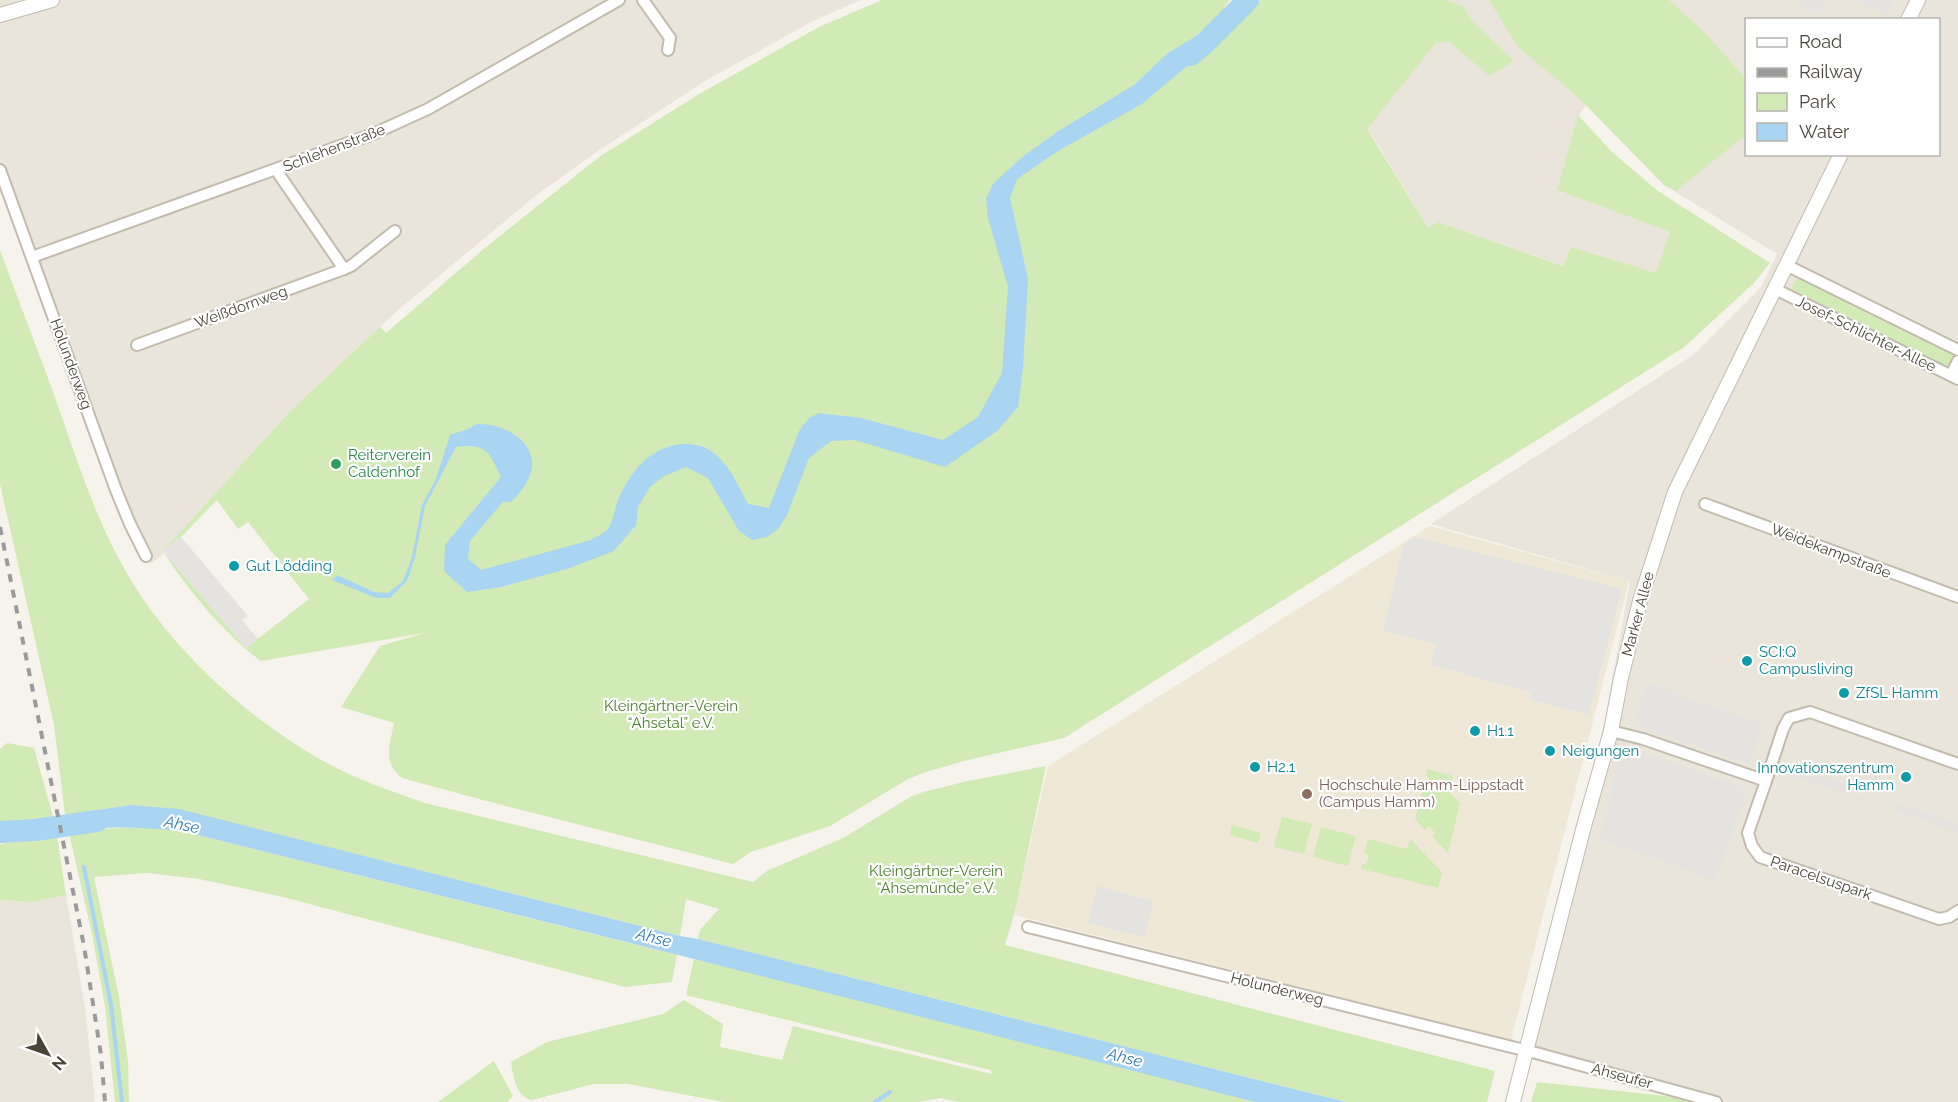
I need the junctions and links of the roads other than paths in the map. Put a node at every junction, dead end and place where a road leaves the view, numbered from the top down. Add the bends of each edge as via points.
1 (52, 0) edge
2 (619, 0) edge
3 (643, 0) edge
4 (1918, 0) edge
5 (0, 15) edge
6 (1909, 18) edge
7 (668, 50) dead end
8 (1840, 156) edge
9 (0, 170) edge
10 (276, 170) junction
11 (395, 231) dead end
12 (32, 257) junction
13 (344, 269) junction
14 (1780, 270) junction
15 (1775, 289) junction
16 (137, 345) dead end
17 (1958, 350) edge
18 (1958, 361) edge
19 (1954, 377) edge
20 (1706, 504) dead end
21 (146, 556) dead end
22 (1958, 597) edge
23 (1611, 731) junction
24 (1958, 764) edge
25 (1766, 781) junction
26 (1958, 911) edge
27 (1028, 927) dead end
28 (1527, 1052) junction
29 (1513, 1102) edge
30 (1716, 1102) edge

1 - 5 street
2 - 10 street, Schlehenstraße via 413,117
3 - 7 street via 669,38
4 - 6 street
8 - 14 street, Marker Allee
9 - 12 street, Holunderweg
10 - 12 street, Schlehenstraße
10 - 13 street
11 - 13 street, Weißdornweg
12 - 21 street, Holunderweg via 116,490
13 - 16 street, Weißdornweg
14 - 15 street, Marker Allee
14 - 17 street, Josef-Schlichter-Allee
15 - 19 street, Josef-Schlichter-Allee
15 - 23 street, Marker Allee via 1676,492 1640,601
18 - 19 street
20 - 22 street, Weidekampstraße
23 - 25 street
23 - 28 street, Marker Allee
24 - 25 street, Paracelsuspark via 1809,712 1789,718
25 - 26 street, Paracelsuspark via 1748,833 1760,857 1939,919
27 - 28 street, Holunderweg
28 - 29 street, Marker Allee
28 - 30 street, Ahseufer

